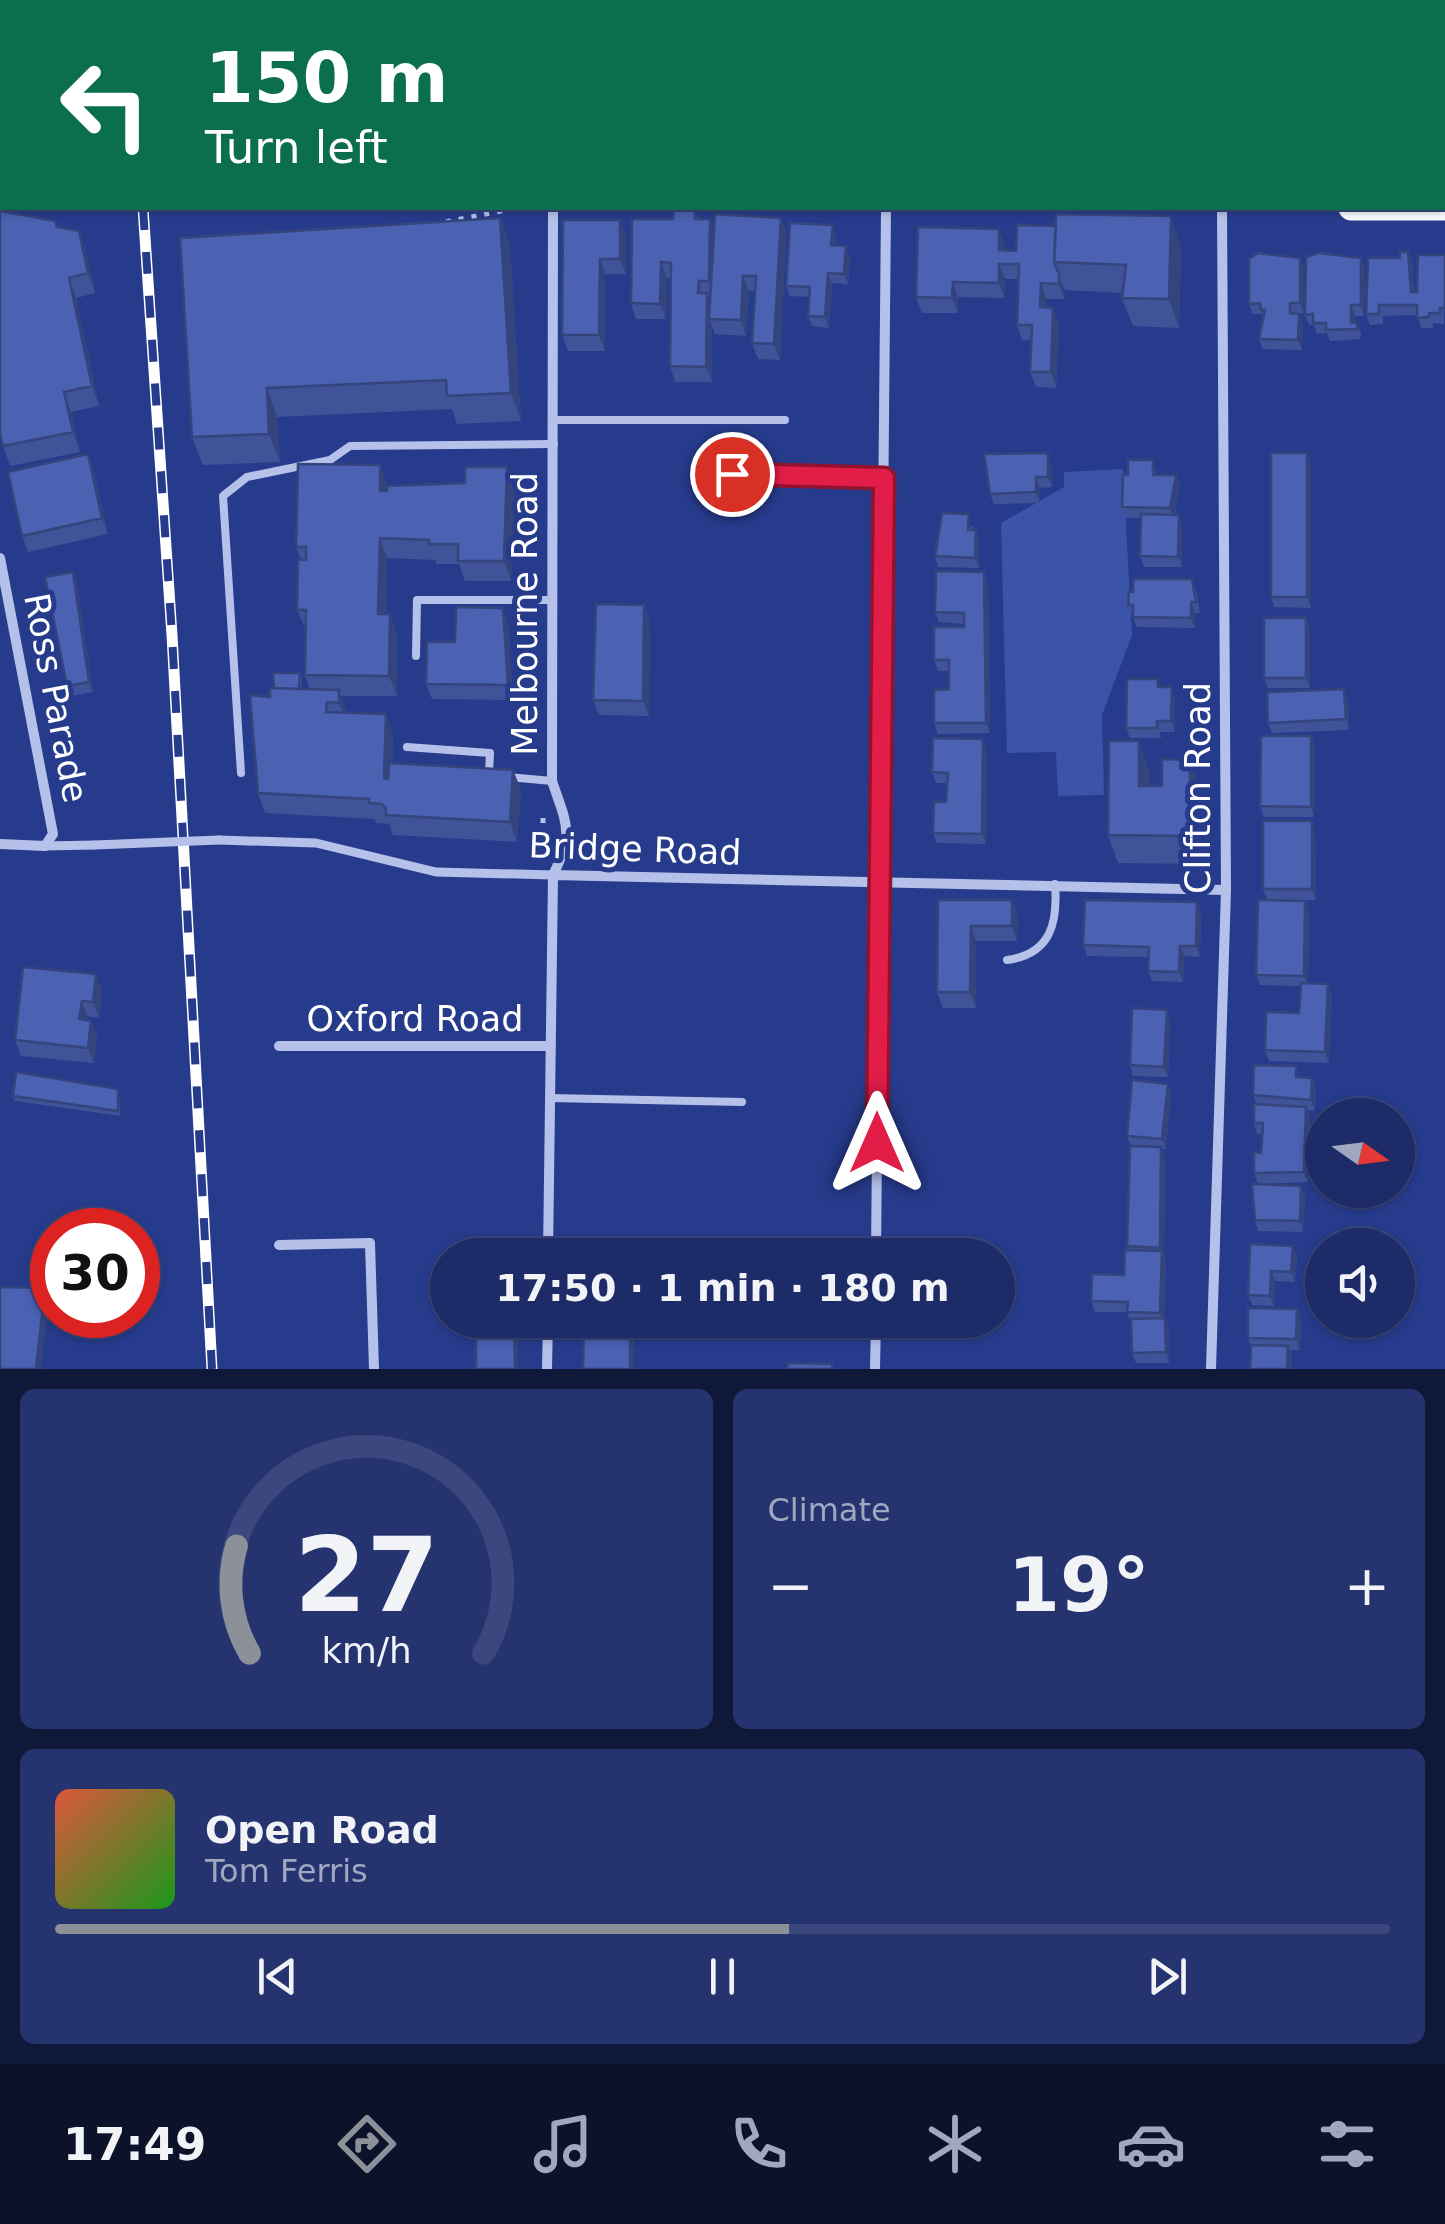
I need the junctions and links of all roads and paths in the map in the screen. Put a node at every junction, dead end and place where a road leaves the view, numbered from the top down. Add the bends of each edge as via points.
1 (506, 210) edge
2 (553, 210) edge
3 (886, 210) edge
4 (1222, 210) edge
5 (433, 224) edge
6 (554, 420) junction
7 (785, 420) dead end
8 (554, 444) junction
9 (884, 478) junction
10 (725, 500) dead end
11 (0, 558) edge
12 (552, 600) junction
13 (416, 656) dead end
14 (406, 748) dead end
15 (242, 773) dead end
16 (552, 782) junction
17 (0, 844) edge
18 (45, 846) junction
19 (553, 875) junction
20 (879, 882) junction
21 (1055, 884) junction
22 (1226, 890) junction
23 (1007, 960) dead end
24 (278, 1046) dead end
25 (550, 1046) junction
26 (550, 1098) junction
27 (742, 1102) dead end
28 (548, 1238) edge
29 (876, 1238) edge
30 (280, 1245) dead end
31 (548, 1338) edge
32 (876, 1338) edge
33 (374, 1369) edge
34 (547, 1369) edge
35 (875, 1369) edge
36 (1211, 1369) edge

1 - 5 path
2 - 6 street, Melbourne Road
3 - 9 street
4 - 22 street, Clifton Road
6 - 7 lane
6 - 8 street, Melbourne Road
8 - 12 street, Melbourne Road
8 - 15 lane via 350,446 330,460 248,477 223,496
9 - 10 lane via 732,474
9 - 20 street
11 - 18 street, Ross Parade via 52,810 53,834
12 - 13 lane via 416,600
12 - 16 street, Melbourne Road
14 - 16 lane via 490,754 489,776
16 - 19 street, Melbourne Road via 565,810 566,849
17 - 18 street
18 - 19 street, Bridge Road, bridge via 316,843 436,872
19 - 20 street, Bridge Road
19 - 25 street, Melbourne Road
20 - 21 street, Bridge Road
20 - 29 street
21 - 22 street, Bridge Road
21 - 23 lane via 1055,922 1047,941
22 - 36 street, Clifton Road
24 - 25 street, Oxford Road
25 - 26 street, Melbourne Road
26 - 27 lane
26 - 28 street, Melbourne Road
30 - 33 street via 370,1244
31 - 34 street
32 - 35 street

